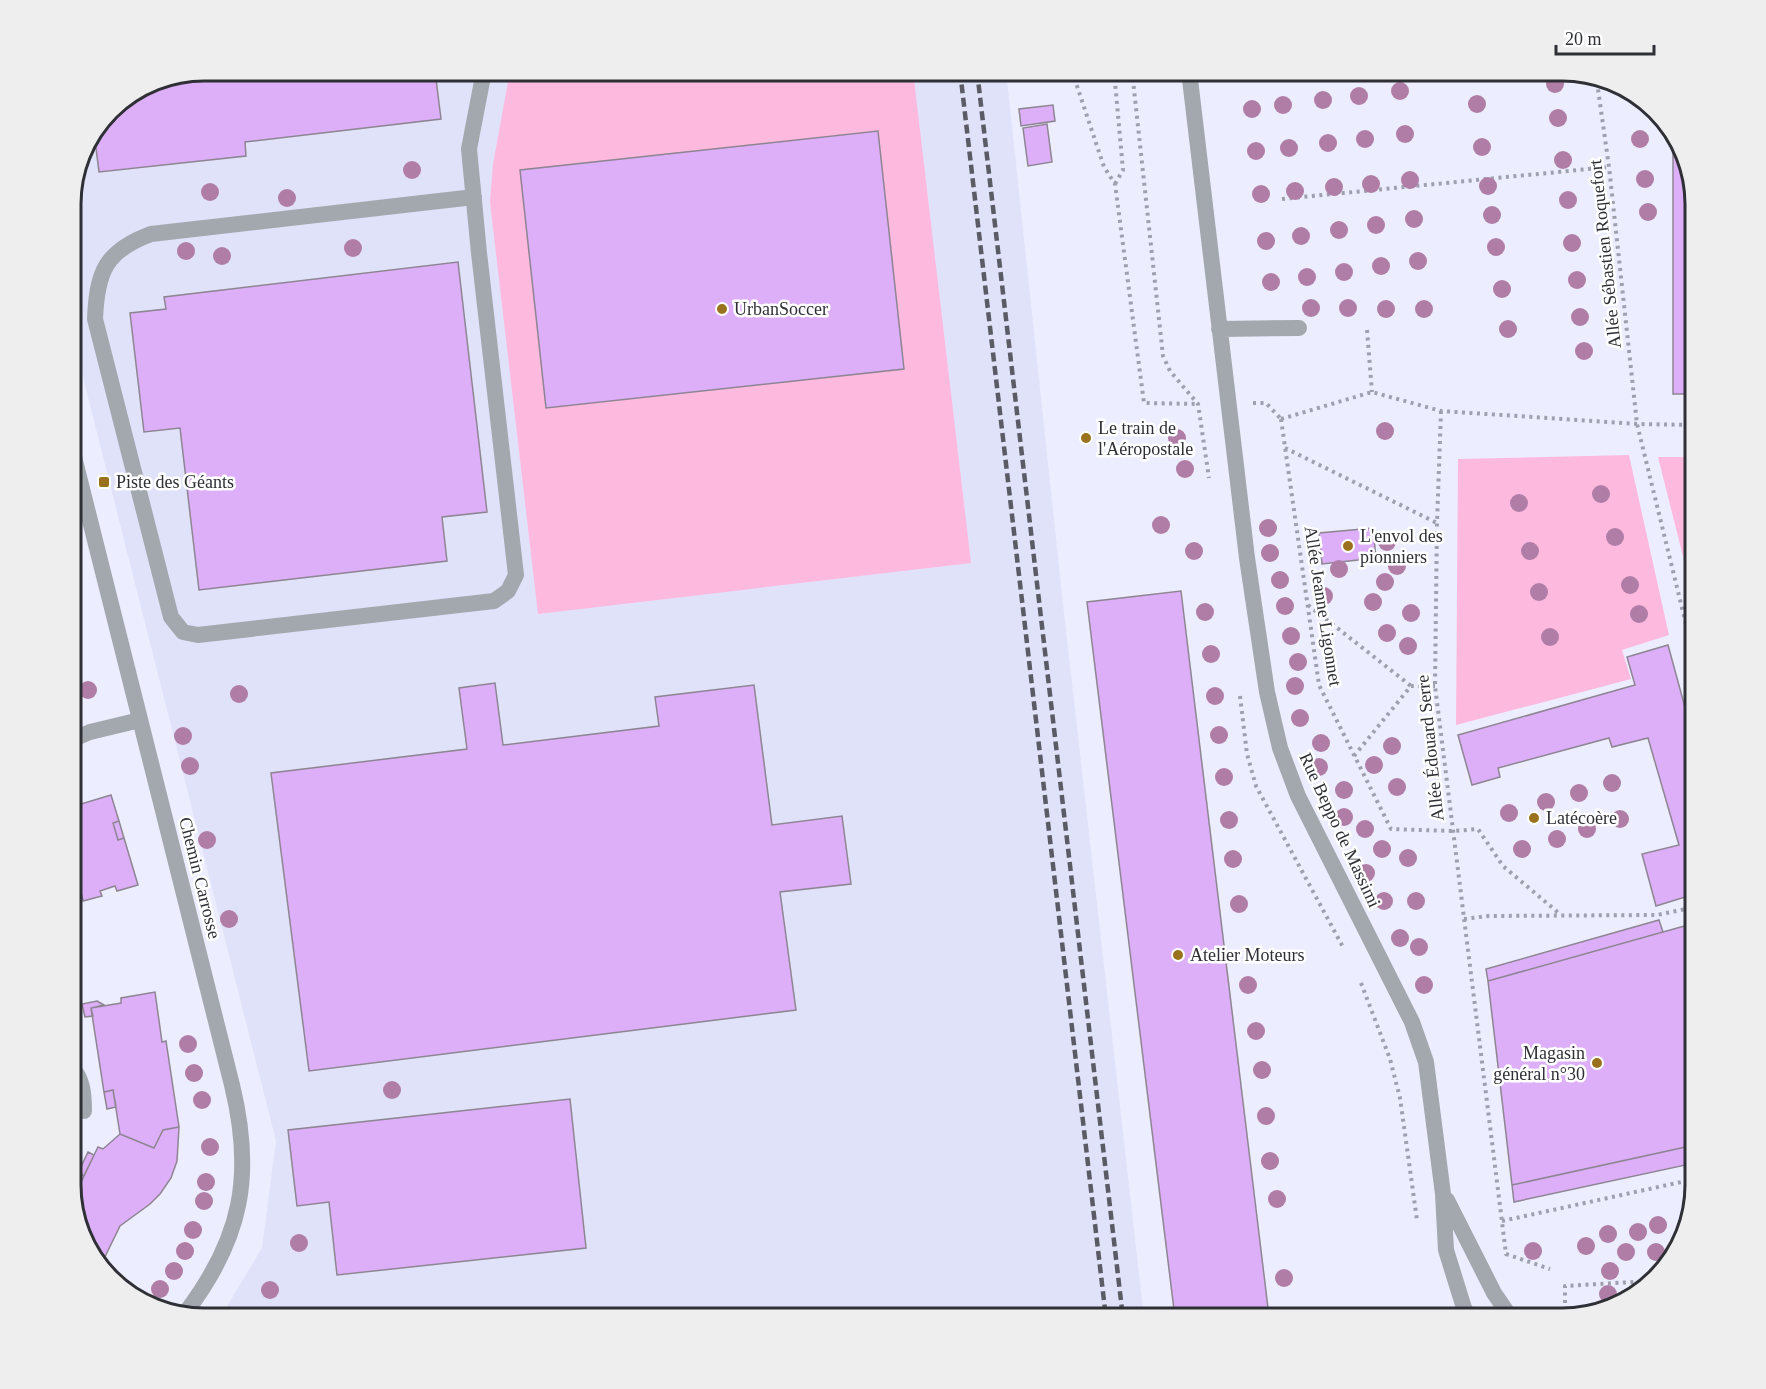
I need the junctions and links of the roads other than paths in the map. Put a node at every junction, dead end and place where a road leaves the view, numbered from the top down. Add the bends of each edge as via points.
1 (482, 81) edge
2 (1191, 81) edge
3 (474, 197) junction
4 (1299, 328) dead end
5 (1219, 329) junction
6 (81, 486) edge
7 (140, 720) junction
8 (81, 736) edge
9 (81, 1085) edge
10 (84, 1111) dead end
11 (1443, 1194) junction
12 (190, 1307) edge
13 (1464, 1308) edge
14 (1504, 1308) edge

1 - 3 street via 469,149
2 - 5 street, Rue Beppo de Massimi
3 - 3 street via 516,575 508,591 494,601 198,635 183,632 171,617 95,319 102,271 131,241 151,234
4 - 5 street
5 - 11 street, Rue Beppo de Massimi via 1247,558 1267,692 1280,748 1298,796 1412,1022 1426,1062
6 - 7 street, Chemin Carrosse
7 - 8 street
7 - 12 street, Chemin Carrosse via 232,1085 243,1143 243,1173 231,1231 204,1288
9 - 10 street
11 - 13 street, Rue Beppo de Massimi via 1446,1250
11 - 14 street, Rue Beppo de Massimi

